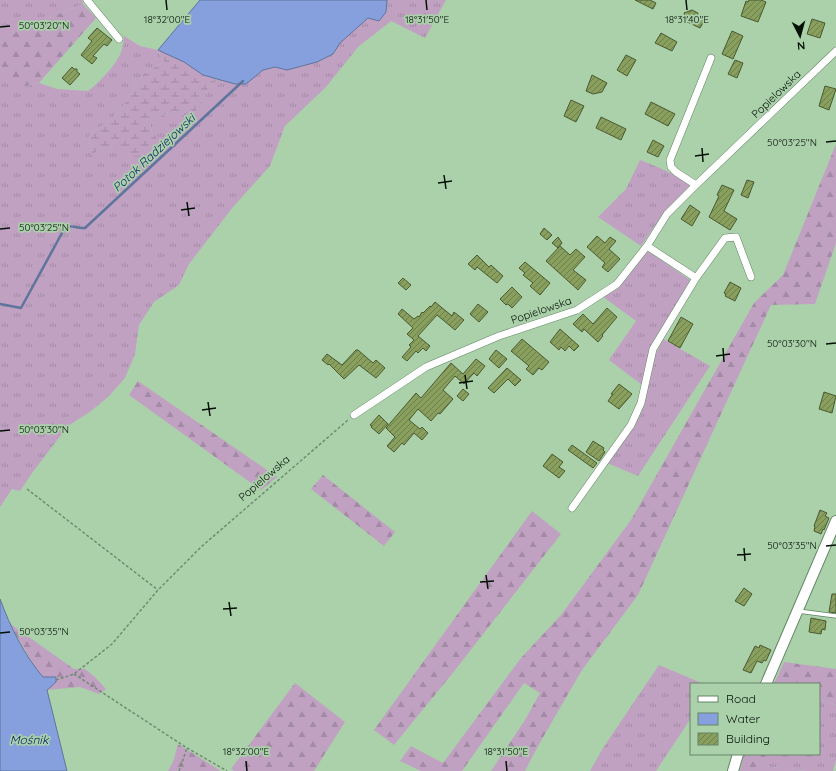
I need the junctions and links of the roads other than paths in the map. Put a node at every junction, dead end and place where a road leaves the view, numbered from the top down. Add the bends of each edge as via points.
1 (87, 0) edge
2 (119, 39) dead end
3 (836, 51) edge
4 (711, 58) dead end
5 (696, 185) junction
6 (647, 246) junction
7 (751, 277) dead end
8 (696, 278) junction
9 (354, 415) road end
10 (572, 508) dead end
11 (836, 521) edge
12 (797, 611) junction
13 (836, 616) edge
14 (766, 683) edge
15 (738, 755) edge
16 (733, 771) edge

1 - 2 street
3 - 5 street, Popielowska
4 - 5 street via 670,160 671,167 676,172
5 - 6 street, Popielowska via 667,214
6 - 8 street
6 - 9 street, Popielowska via 617,284 577,310 499,336 426,367
7 - 8 street via 736,237 725,238
8 - 10 street via 653,349 642,403 630,425
11 - 12 street
12 - 13 lane
12 - 14 street
15 - 16 street

